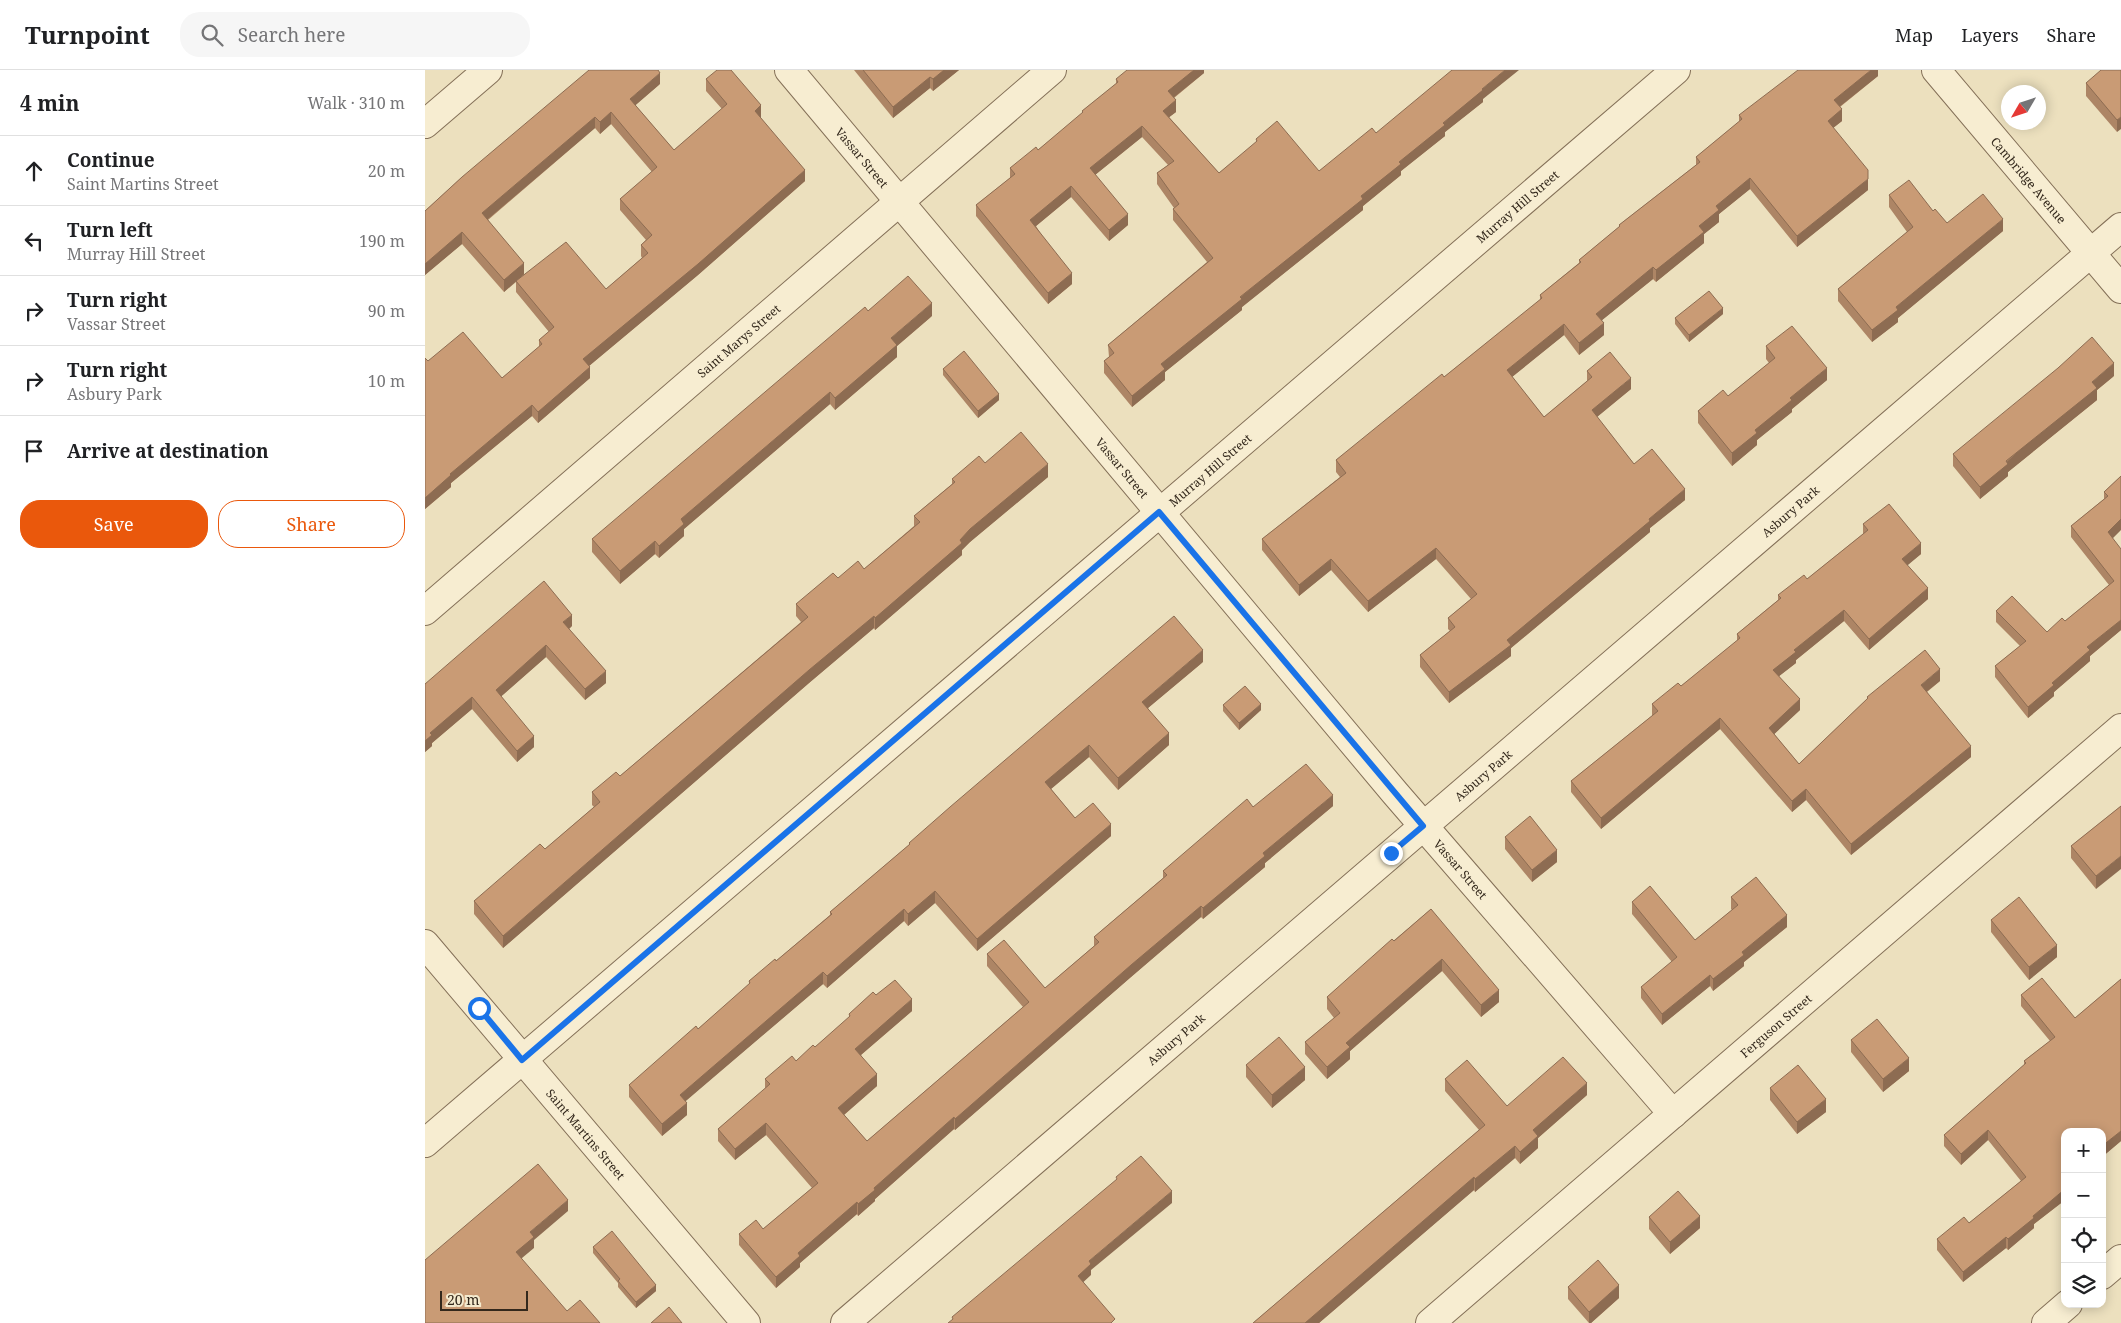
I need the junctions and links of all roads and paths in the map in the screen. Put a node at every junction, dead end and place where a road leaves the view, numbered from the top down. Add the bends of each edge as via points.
1 (488, 70) edge
2 (789, 70) edge
3 (1052, 70) edge
4 (1676, 70) edge
5 (1935, 70) edge
6 (425, 124) edge
7 (899, 203) junction
8 (2121, 227) edge
9 (2090, 253) junction
10 (2121, 289) edge
11 (1159, 512) junction
12 (425, 611) edge
13 (2121, 728) edge
14 (1423, 826) junction
15 (425, 944) edge
16 (522, 1060) junction
17 (1673, 1114) junction
18 (425, 1143) edge
19 (2121, 1259) edge
20 (2106, 1272) edge
21 (2063, 1308) edge
22 (746, 1323) edge
23 (845, 1323) edge
24 (1430, 1323) edge
25 (2046, 1323) edge

1 - 6 street
2 - 7 street, Vassar Street
3 - 7 street, Saint Marys Street
4 - 11 street, Murray Hill Street
5 - 9 street, Cambridge Avenue
7 - 11 street, Vassar Street
7 - 12 street, Saint Marys Street
8 - 9 street, Asbury Park
9 - 10 street, Cambridge Avenue
9 - 14 street, Asbury Park
11 - 14 street, Vassar Street
11 - 16 street, Murray Hill Street
13 - 17 street, Ferguson Street
14 - 17 street, Vassar Street
14 - 23 street, Asbury Park
15 - 16 street, Saint Martins Street
16 - 18 street, Murray Hill Street
16 - 22 street, Saint Martins Street
17 - 24 street, Ferguson Street
19 - 20 street
21 - 25 street

